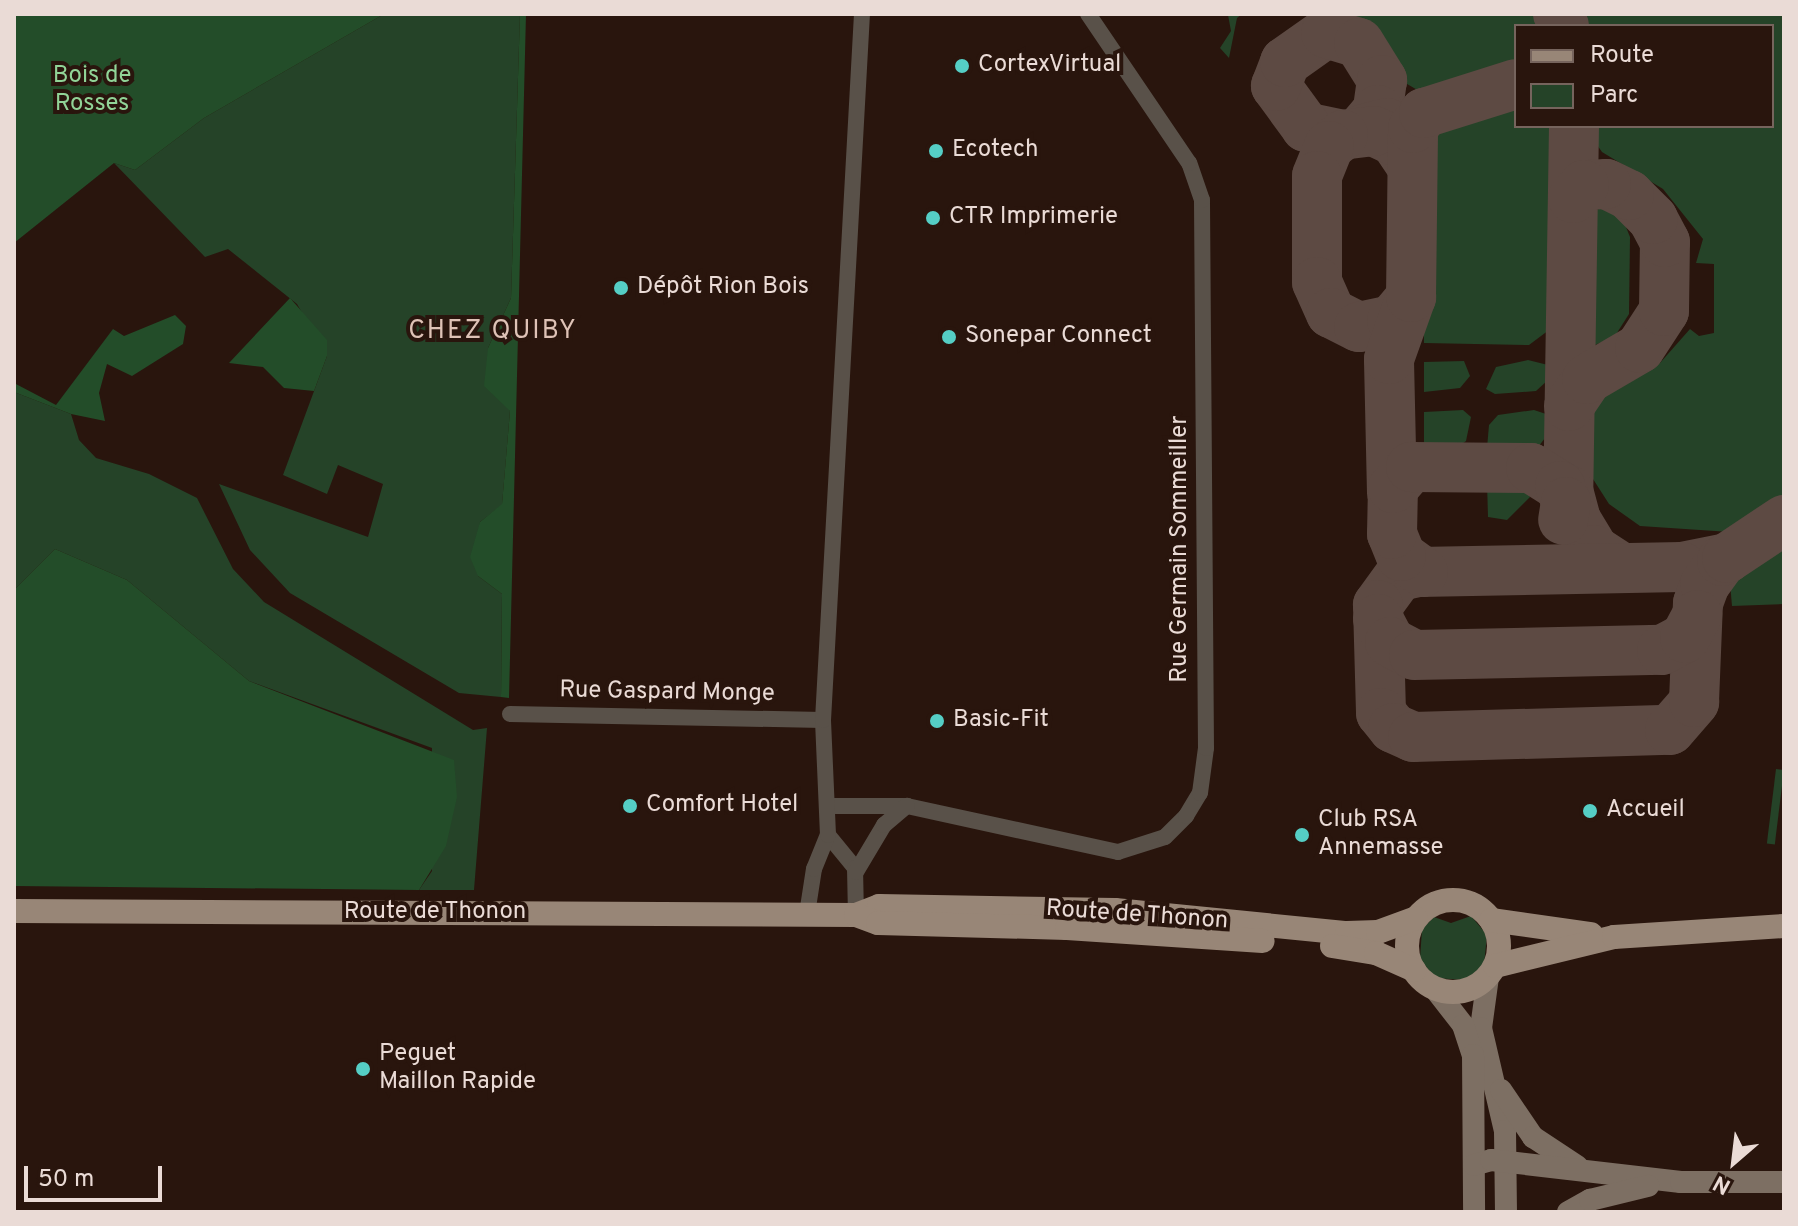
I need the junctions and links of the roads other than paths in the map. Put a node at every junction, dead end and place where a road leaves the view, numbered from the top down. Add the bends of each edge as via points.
1 (862, 14) edge
2 (1088, 14) edge
3 (510, 714) dead end
4 (823, 720) junction
5 (829, 806) junction
6 (907, 806) junction
7 (828, 835) junction
8 (856, 872) junction
9 (14, 911) edge
10 (807, 914) junction
11 (856, 915) junction
12 (1416, 918) junction
13 (1491, 920) junction
14 (1784, 926) edge
15 (1614, 937) junction
16 (1414, 970) junction
17 (1491, 971) junction
18 (1435, 989) junction
19 (1492, 1076) junction
20 (1508, 1161) junction
21 (1474, 1165) junction
22 (1594, 1174) junction
23 (1681, 1182) junction
24 (1784, 1182) edge
25 (1475, 1211) edge
26 (1506, 1212) edge
27 (1568, 1212) edge

1 - 4 street
2 - 6 street, Rue Germain Sommeiller via 1189,163 1202,200 1203,781 1186,816 1165,837 1118,852
3 - 4 street, Rue Gaspard Monge
4 - 5 street
5 - 6 street, Rue Germain Sommeiller
5 - 7 street
6 - 8 street via 884,825
7 - 8 street
7 - 10 street via 814,869
8 - 11 street
9 - 10 main road, Route de Thonon
10 - 11 main road, Route de Thonon
11 - 12 main road, Route de Thonon via 879,906 1115,910 1347,933 1378,932
11 - 16 main road, Route de Thonon via 878,923 1067,928 1351,948 1389,957
12 - 13 main road via 1431,905 1454,900 1477,907
12 - 16 main road via 1407,943
13 - 15 main road
13 - 17 main road via 1499,945
14 - 15 main road
15 - 17 main road
16 - 18 main road
17 - 18 main road via 1464,991
17 - 19 street via 1481,1020
18 - 21 street via 1459,1019 1472,1049
19 - 20 street
19 - 22 street via 1533,1137
20 - 21 street
20 - 22 street
20 - 26 street
21 - 25 street
22 - 23 street
23 - 24 street
23 - 27 street via 1628,1189

